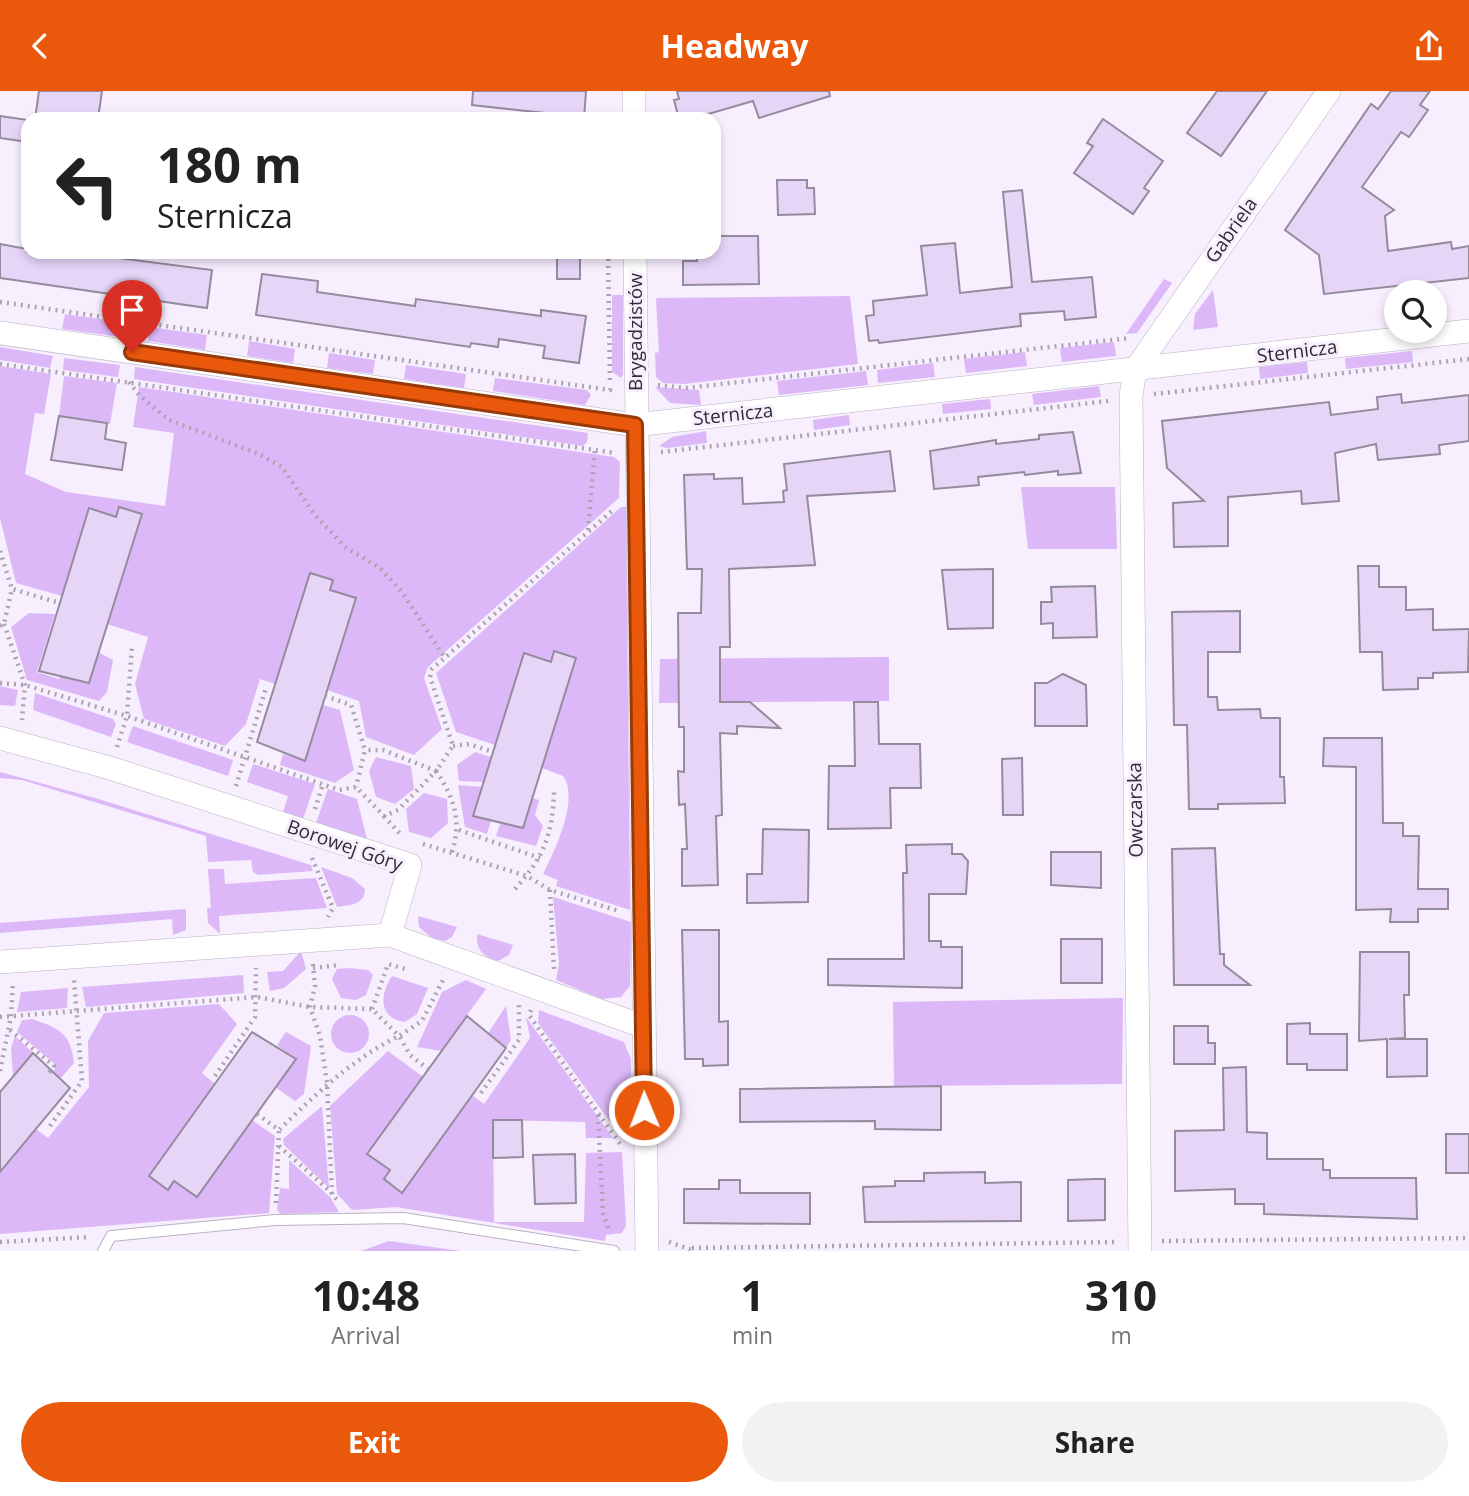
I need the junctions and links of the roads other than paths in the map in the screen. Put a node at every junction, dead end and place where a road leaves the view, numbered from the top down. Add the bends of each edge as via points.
1 (634, 91) edge
2 (1329, 91) edge
3 (634, 112) edge
4 (635, 259) edge
5 (1469, 331) edge
6 (0, 333) edge
7 (1135, 370) junction
8 (635, 425) junction
9 (9, 740) edge
10 (390, 935) junction
11 (6, 961) edge
12 (642, 1026) junction
13 (1140, 1246) edge
14 (103, 1251) edge
15 (614, 1251) edge
16 (647, 1251) edge

1 - 3 street
2 - 7 street, Gabriela
4 - 8 street, Brygadzistów
5 - 7 street, Sternicza
6 - 8 street, Sternicza
7 - 8 street, Sternicza
7 - 13 street, Owczarska via 1131,397
8 - 12 street, Brygadzistów
9 - 10 street, Borowej Góry via 410,865
10 - 11 street
10 - 12 street
12 - 16 street, Brygadzistów
14 - 15 lane via 111,1236 350,1217 403,1218

